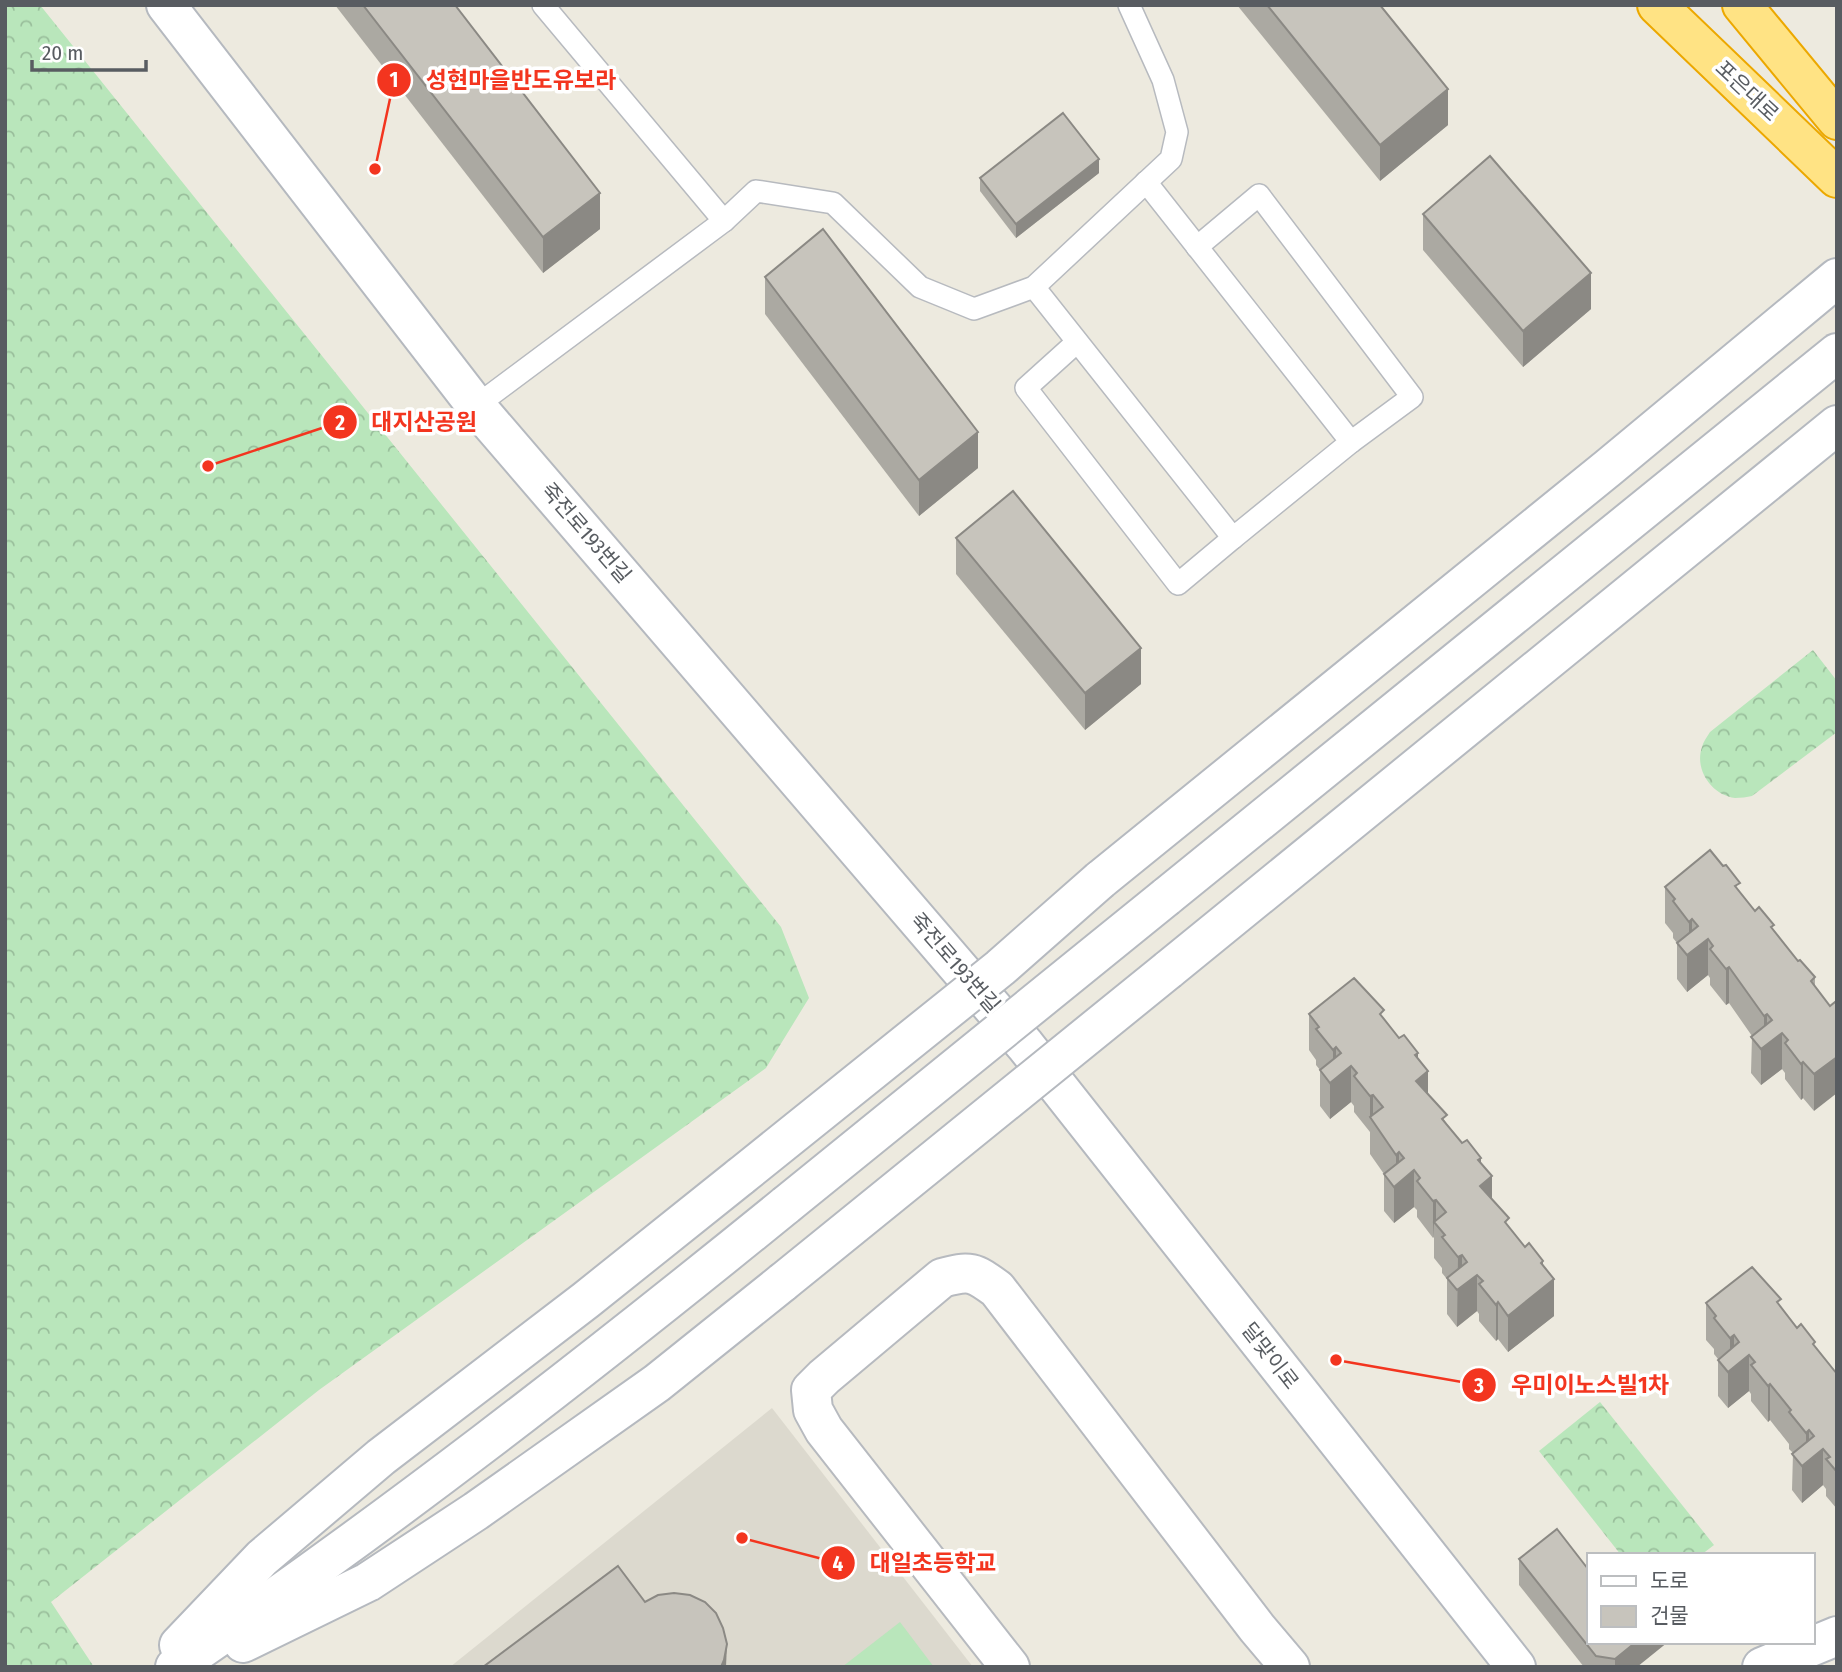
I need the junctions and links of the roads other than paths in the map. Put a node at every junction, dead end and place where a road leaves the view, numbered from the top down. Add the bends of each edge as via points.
1 (166, 5) edge
2 (543, 5) edge
3 (1129, 5) edge
4 (1657, 5) edge
5 (1742, 5) edge
6 (1837, 120) edge
7 (1837, 178) edge
8 (1146, 182) junction
9 (724, 221) junction
10 (1198, 247) junction
11 (1837, 278) edge
12 (1034, 287) junction
13 (1077, 342) junction
14 (1837, 353) edge
15 (476, 406) junction
16 (1837, 425) edge
17 (1351, 442) junction
18 (1233, 538) junction
19 (1025, 1045) joint
20 (1837, 1636) edge
21 (158, 1667) edge
22 (175, 1667) edge
23 (194, 1667) edge
24 (1010, 1667) edge
25 (1290, 1667) edge
26 (1516, 1667) edge
27 (1762, 1667) edge

1 - 15 main road, 죽전로193번길
2 - 9 lane
3 - 8 lane via 1163,80 1177,132 1171,159
4 - 7 highway, 포은대로
5 - 6 highway
8 - 10 lane
8 - 12 lane
9 - 12 lane via 756,191 833,204 920,287 974,309
9 - 15 lane
10 - 17 lane
10 - 17 lane via 1259,195 1412,397
11 - 21 main road, bridge via 1100,880 1000,968 586,1300 381,1457 262,1558
12 - 13 lane
13 - 18 lane
13 - 18 lane via 1026,388 1178,584
14 - 22 main road, bridge via 596,1358
15 - 19 main road, 죽전로193번길
16 - 23 main road, bridge via 657,1384 368,1582
17 - 18 lane
19 - 26 main road, 달맞이로
20 - 27 main road
24 - 25 main road via 824,1430 813,1410 810,1390 942,1278 960,1273 978,1275 997,1289

